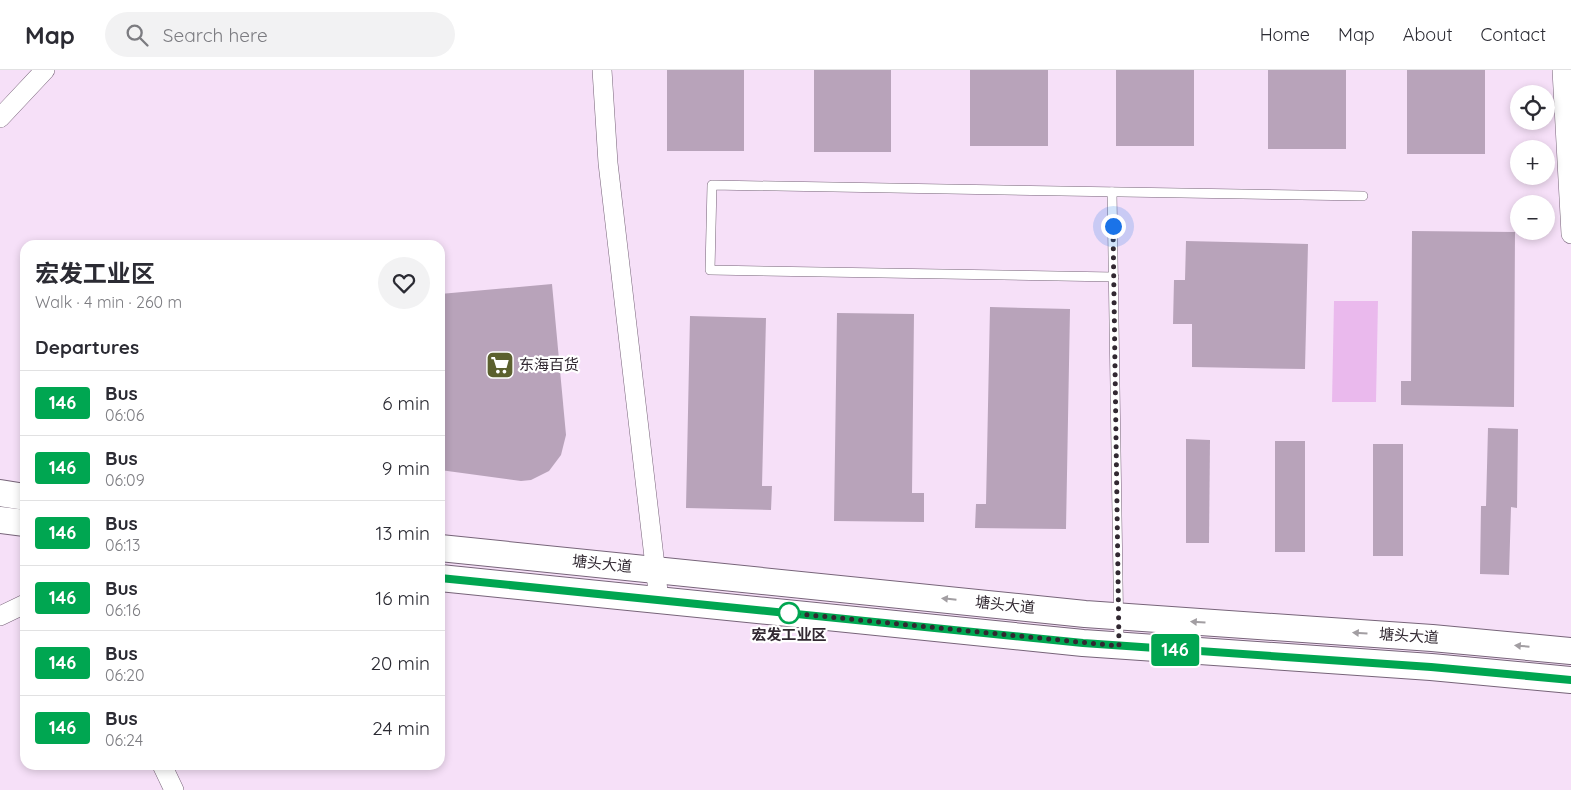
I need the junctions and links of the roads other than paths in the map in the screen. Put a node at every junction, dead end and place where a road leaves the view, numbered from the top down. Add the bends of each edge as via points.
1 (45, 70) edge
2 (602, 70) edge
3 (1562, 70) edge
4 (0, 118) edge
5 (1112, 192) junction
6 (1363, 196) dead end
7 (1571, 234) edge
8 (1114, 277) junction
9 (0, 494) edge
10 (20, 496) edge
11 (0, 520) edge
12 (20, 522) edge
13 (445, 549) edge
14 (655, 570) junction
15 (445, 579) edge
16 (659, 600) junction
17 (20, 606) edge
18 (0, 616) edge
19 (1119, 616) junction
20 (1119, 646) junction
21 (1571, 651) edge
22 (1571, 680) edge
23 (164, 770) edge
24 (174, 790) edge

1 - 4 street
2 - 14 street via 608,163
3 - 7 street
5 - 6 lane
5 - 8 lane
5 - 8 lane via 712,185 710,270
8 - 19 lane
9 - 10 main road
11 - 12 main road
13 - 14 main road, 塘头大道
14 - 16 street
19 -> 14 main road, 塘头大道
15 - 16 main road, 塘头大道
16 - 20 main road, 塘头大道
17 - 18 street
19 - 20 lane
21 -> 19 main road, 塘头大道
20 - 22 main road, 塘头大道
23 - 24 street

